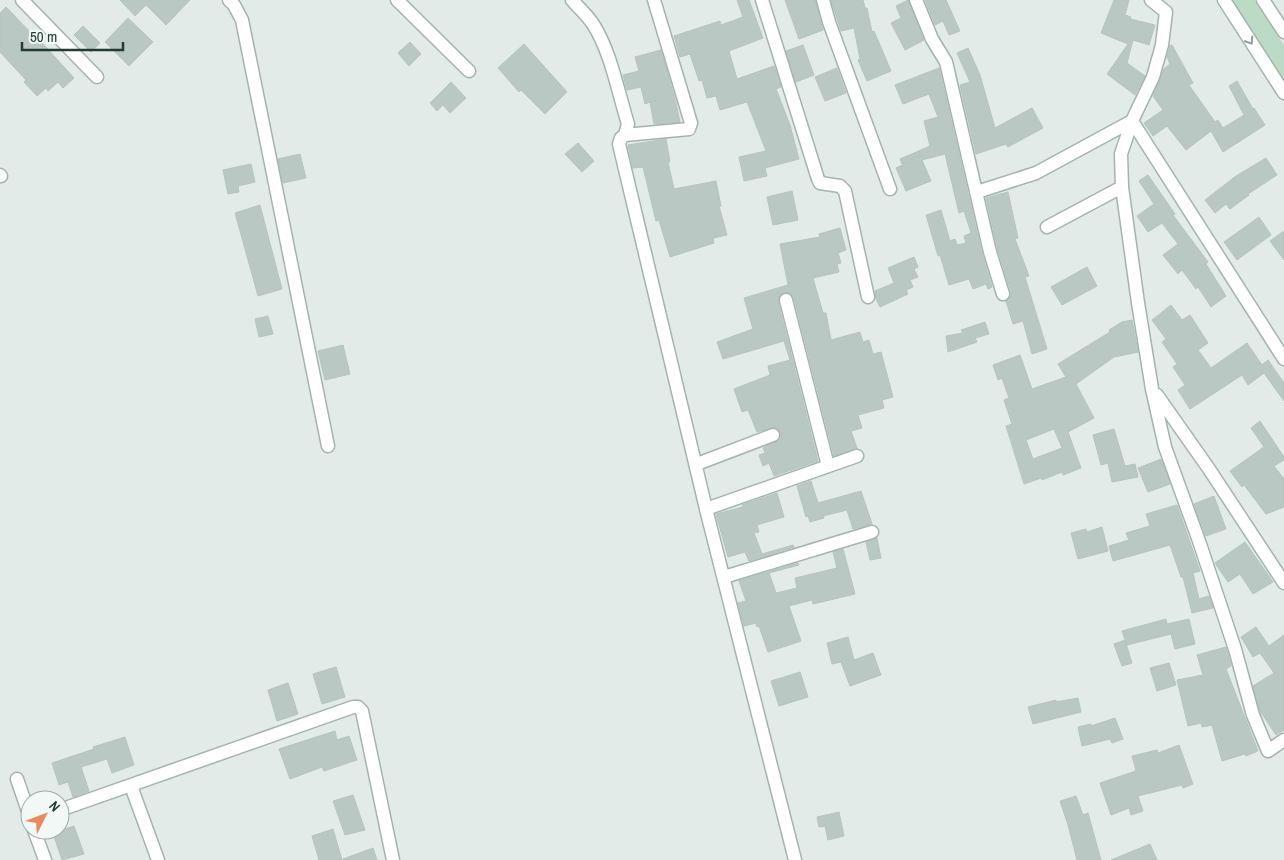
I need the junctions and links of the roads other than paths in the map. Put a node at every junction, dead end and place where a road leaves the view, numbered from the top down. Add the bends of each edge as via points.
1 (22, 0) edge
2 (229, 0) edge
3 (397, 0) edge
4 (572, 0) edge
5 (654, 0) edge
6 (762, 0) edge
7 (824, 0) edge
8 (916, 0) edge
9 (1151, 0) edge
10 (1224, 0) edge
11 (1263, 0) edge
12 (1284, 32) edge
13 (468, 71) dead end
14 (97, 77) dead end
15 (1284, 93) edge
16 (1132, 121) junction
17 (625, 135) junction
18 (1122, 187) junction
19 (890, 189) dead end
20 (977, 192) junction
21 (1047, 227) dead end
22 (1003, 294) dead end
23 (868, 297) dead end
24 (786, 300) dead end
25 (1284, 359) edge
26 (1152, 389) junction
27 (773, 435) dead end
28 (328, 446) dead end
29 (857, 456) dead end
30 (697, 464) junction
31 (828, 466) junction
32 (706, 509) junction
33 (872, 532) dead end
34 (724, 577) junction
35 (1284, 583) edge
36 (1284, 740) edge
37 (17, 779) dead end
38 (131, 786) junction
39 (21, 790) edge
40 (70, 807) edge
41 (38, 840) edge
42 (45, 860) edge
43 (158, 860) edge
44 (393, 860) edge
45 (795, 860) edge

1 - 14 street
2 - 28 street via 242,20
3 - 13 street
4 - 17 street via 592,23 606,51 628,124
5 - 17 street via 691,127
6 - 23 street via 818,179 824,185 840,186 845,191
7 - 19 street via 828,22
8 - 20 street via 932,39 946,62
9 - 16 street via 1166,12 1162,45 1153,77
10 -> 15 street
11 - 12 street
16 - 18 street via 1120,154
16 - 20 street via 1036,173
16 - 25 street
17 - 30 street via 619,144
18 - 21 street
18 - 26 street
20 - 22 street
24 - 31 street
26 - 35 street
26 - 36 street via 1165,447 1235,649 1253,715 1268,751
27 - 30 street
29 - 31 street
30 - 32 street
31 - 32 street
32 - 34 street
33 - 34 street
34 - 45 street
37 - 39 street
38 - 40 street
38 - 43 street
38 - 44 street via 358,707 362,712
41 - 42 street

